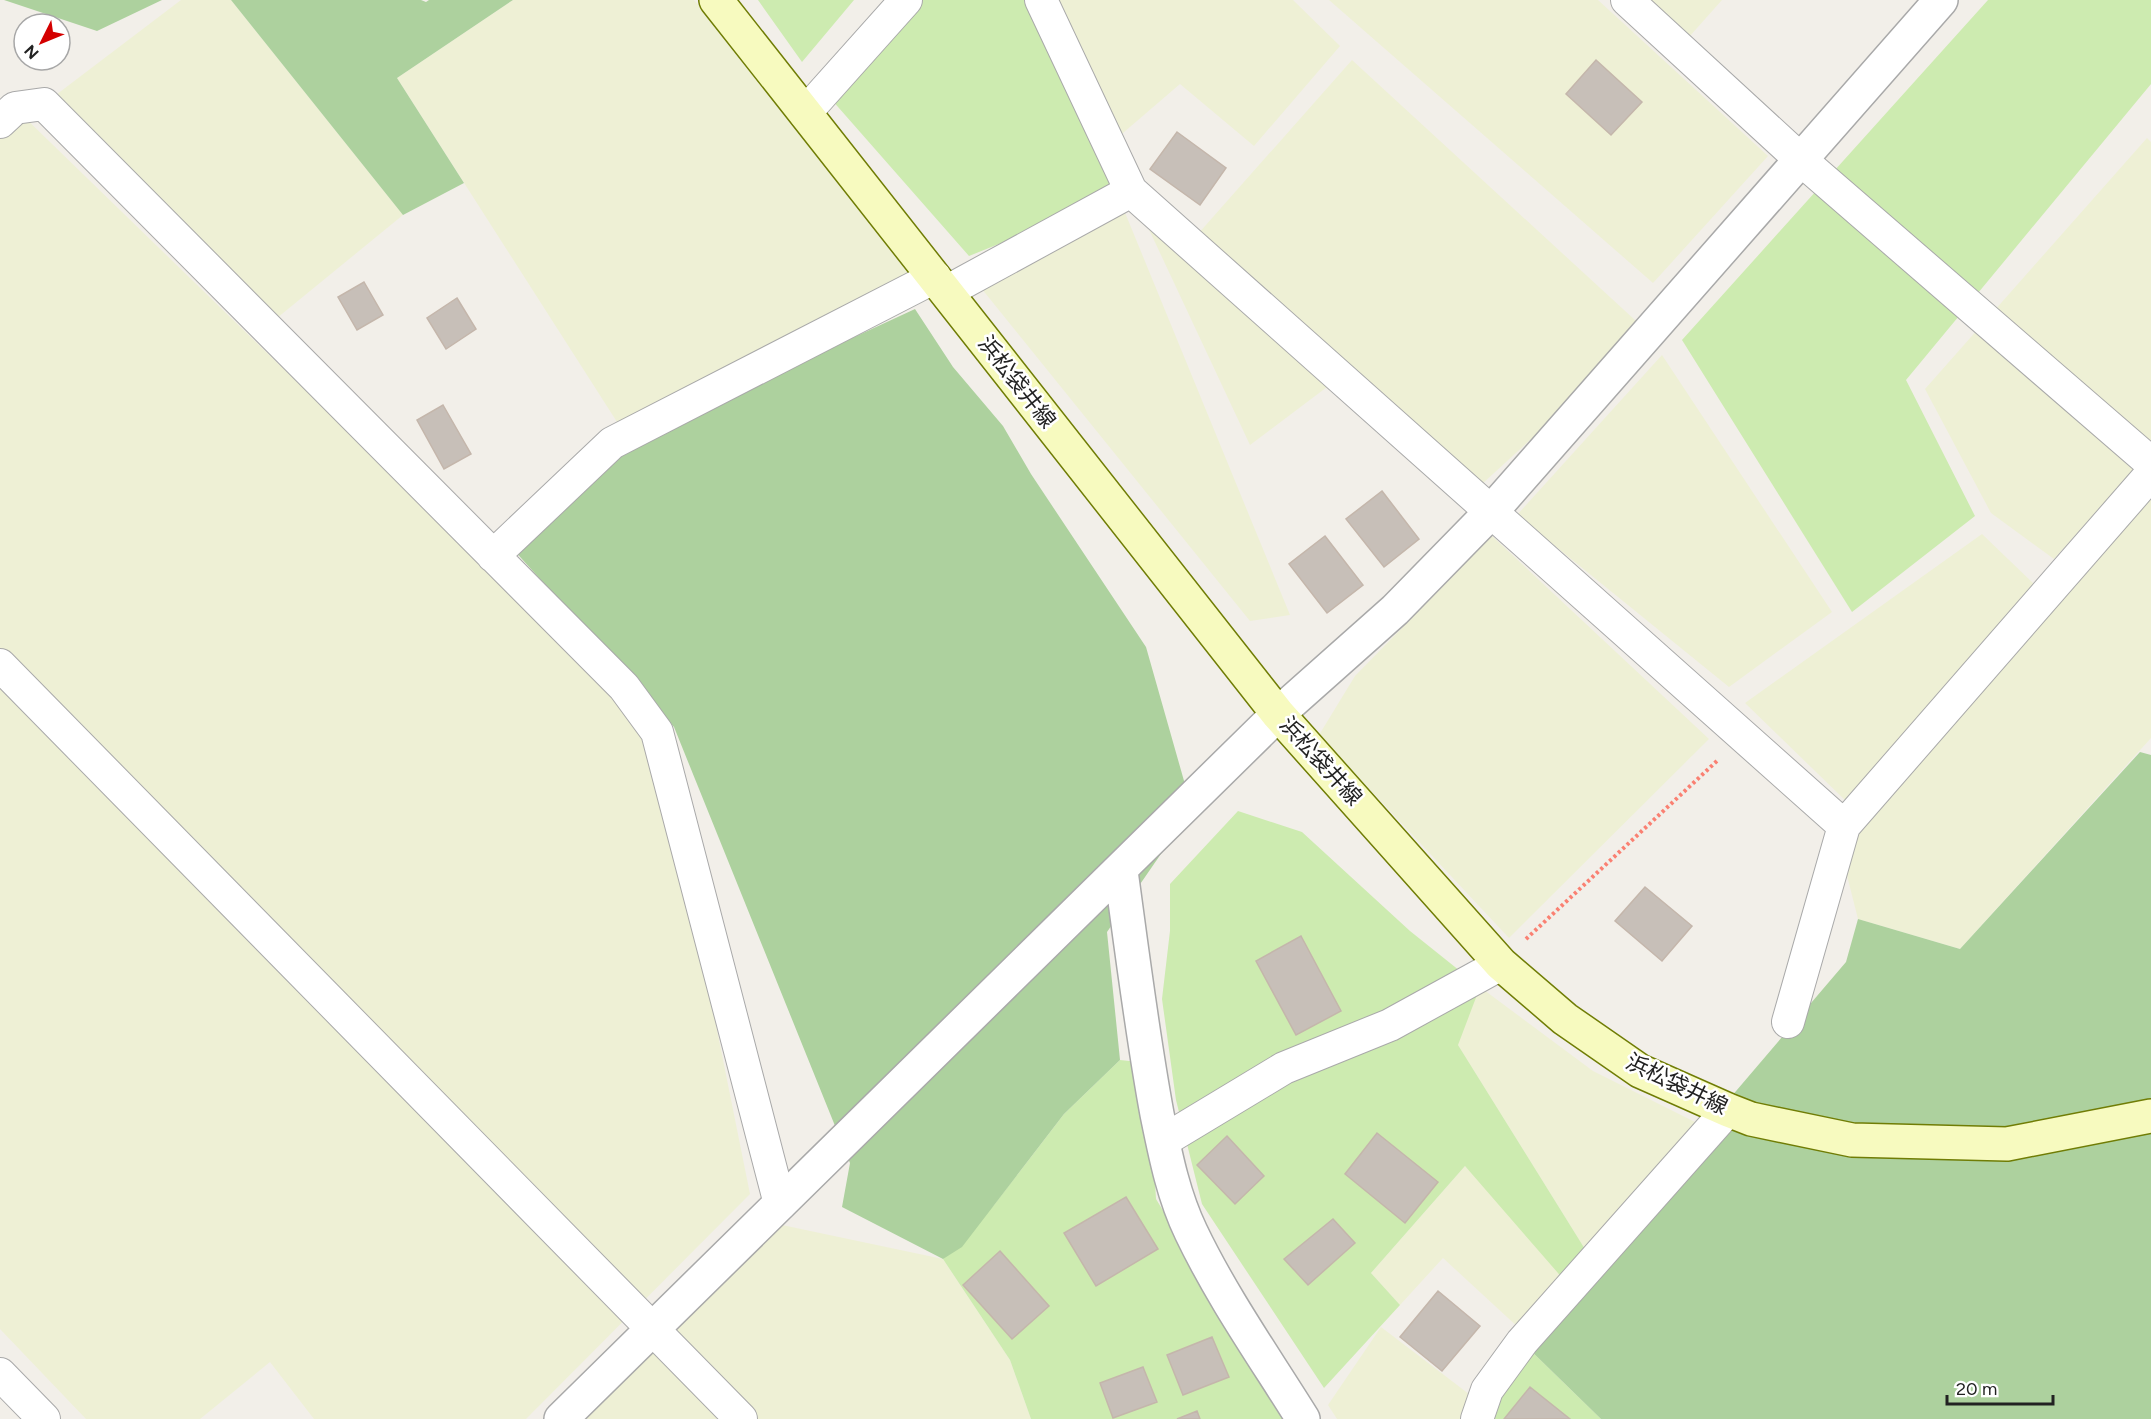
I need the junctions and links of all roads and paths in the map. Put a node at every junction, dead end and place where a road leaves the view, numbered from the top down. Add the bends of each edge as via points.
1 (716, 0) edge
2 (906, 0) edge
3 (1041, 0) edge
4 (1626, 0) edge
5 (1941, 0) edge
6 (805, 113) junction
7 (0, 122) edge
8 (1800, 159) junction
9 (1131, 191) junction
10 (941, 284) junction
11 (2151, 463) edge
12 (2151, 474) edge
13 (1490, 513) junction
14 (494, 556) junction
15 (0, 666) edge
16 (1278, 714) junction
17 (1743, 737) junction
18 (1844, 826) junction
19 (1120, 871) junction
20 (1501, 964) junction
21 (1788, 1022) dead end
22 (1728, 1110) junction
23 (2151, 1116) edge
24 (1163, 1141) junction
25 (780, 1204) junction
26 (653, 1329) junction
27 (0, 1374) edge
28 (44, 1419) edge
29 (561, 1419) edge
30 (741, 1419) edge
31 (1303, 1419) edge
32 (1477, 1419) edge

1 - 6 main road, 浜松袋井線
2 - 6 street
3 - 9 street
4 - 8 street
5 - 8 street
6 - 10 main road, 浜松袋井線
7 - 14 street via 15,108 44,104
8 - 11 street
8 - 13 street
9 - 10 street
9 - 13 street
10 - 14 street via 612,443
10 - 16 main road, 浜松袋井線
12 - 18 street
13 - 16 street via 1395,610
13 - 17 street
14 - 25 street via 624,687 657,732
15 - 26 street
16 - 19 street
16 - 20 main road, 浜松袋井線
17 - 18 street
17 - 20 path
18 - 21 street
19 - 24 street
19 - 25 street
20 - 22 main road, 浜松袋井線 via 1565,1019 1640,1071
20 - 24 street via 1390,1025 1284,1068
22 - 23 main road, 浜松袋井線 via 1751,1119 1852,1140 2007,1144
22 - 32 street via 1522,1342 1487,1390
24 - 31 street via 1190,1231
25 - 26 street
26 - 29 street
26 - 30 street
27 - 28 street

